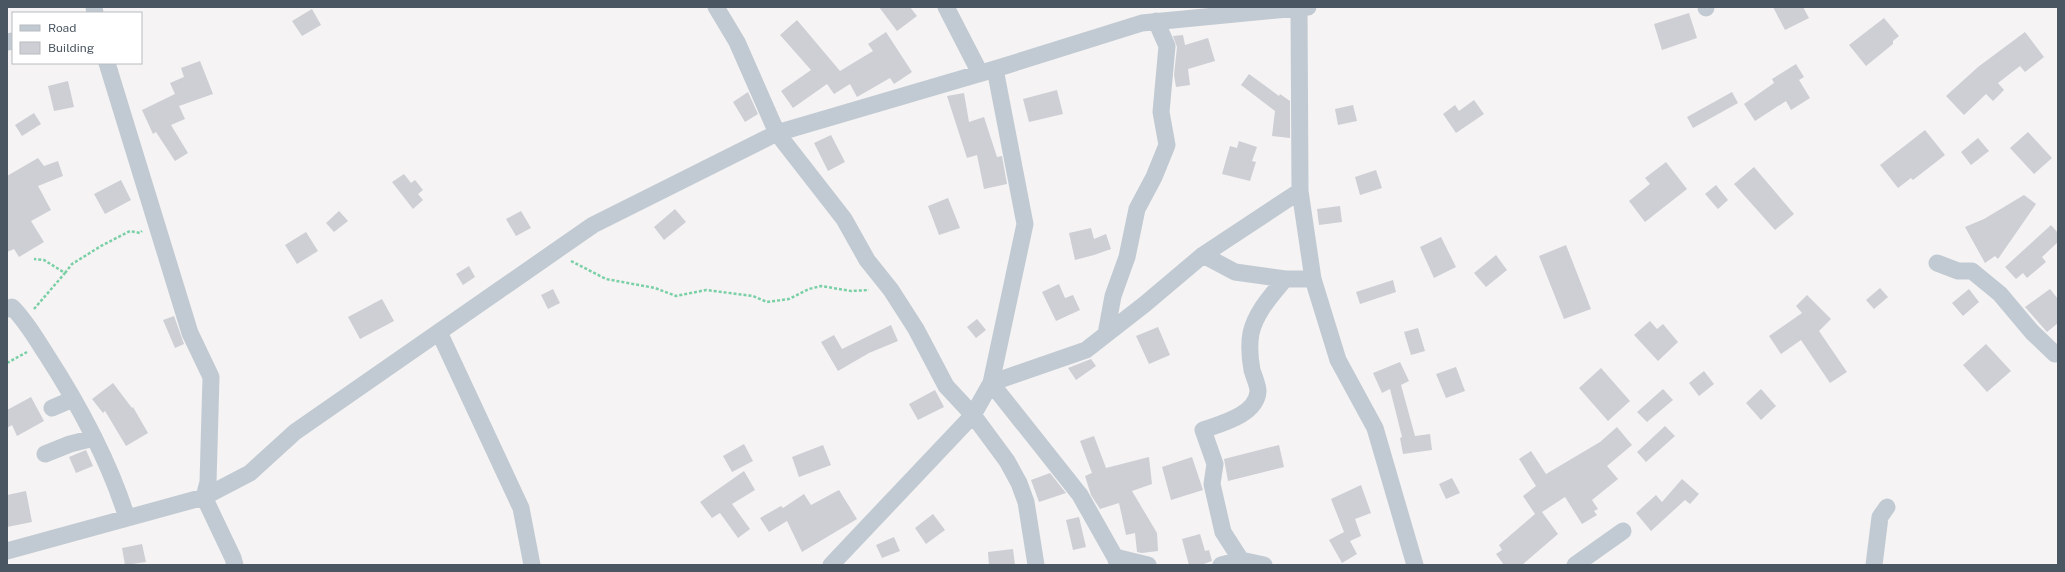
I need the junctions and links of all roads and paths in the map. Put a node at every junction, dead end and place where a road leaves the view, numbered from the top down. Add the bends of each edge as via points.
1 (716, 7) edge
2 (946, 7) edge
3 (1302, 8) edge
4 (1156, 21) junction
5 (107, 64) edge
6 (988, 71) junction
7 (777, 133) junction
8 (1300, 191) junction
9 (157, 224) junction
10 (551, 254) junction
11 (1203, 255) junction
12 (34, 259) dead end
13 (1937, 263) dead end
14 (65, 273) junction
15 (1285, 279) junction
16 (1313, 279) junction
17 (884, 281) junction
18 (7, 309) edge
19 (26, 321) junction
20 (439, 332) junction
21 (1106, 334) junction
22 (2058, 353) edge
23 (991, 383) junction
24 (73, 399) junction
25 (52, 408) dead end
26 (973, 415) junction
27 (94, 438) junction
28 (45, 454) dead end
29 (204, 497) junction
30 (1887, 507) dead end
31 (127, 518) junction
32 (1623, 531) dead end
33 (7, 551) edge
34 (1241, 560) junction
35 (1116, 561) edge
36 (234, 565) edge
37 (532, 565) edge
38 (831, 565) edge
39 (1036, 565) edge
40 (1148, 565) edge
41 (1221, 565) edge
42 (1264, 565) edge
43 (1415, 565) edge
44 (1575, 565) edge
45 (1874, 565) edge

1 - 7 street via 737,42
2 - 6 street
3 - 4 street
3 - 8 street
4 - 6 street via 1142,23
4 - 21 street via 1167,46 1161,112 1167,145 1137,209 1127,258 1113,296
5 - 9 street
6 - 7 street
6 - 23 street via 1025,224
7 - 10 street via 593,225
7 - 17 street via 844,219 867,260
8 - 11 street
8 - 16 street
9 - 14 path via 140,233 130,231 101,246 72,264
9 - 29 street via 190,333 211,377 208,482
10 - 17 path via 573,261 606,279 655,288 676,296 706,290 753,296 767,302 789,299 808,289 821,286 851,291 871,290
10 - 20 street
11 - 15 street via 1235,272
11 - 21 street
12 - 14 path via 44,260
13 - 22 street via 1958,271 1972,271 2000,294 2032,332 2055,354
14 - 19 path
15 - 16 street
15 - 34 street via 1263,306 1251,335 1252,369 1258,392 1253,402 1241,416 1203,430 1215,464 1212,484 1222,532
16 - 43 street via 1338,360 1375,428
17 - 26 street via 916,329 946,386
18 - 19 street via 12,307
19 - 24 street
20 - 29 street via 295,432 250,473
20 - 37 street via 520,508
21 - 23 street via 1086,350
23 - 26 street
23 - 35 street via 1080,495
24 - 25 street
24 - 27 street
26 - 38 street
26 - 39 street via 1019,483 1026,502
27 - 28 street
27 - 31 street via 117,485
29 - 31 street
29 - 36 street
30 - 45 street via 1880,517
31 - 33 street
32 - 44 street
34 - 41 street
34 - 42 street
35 - 40 street

